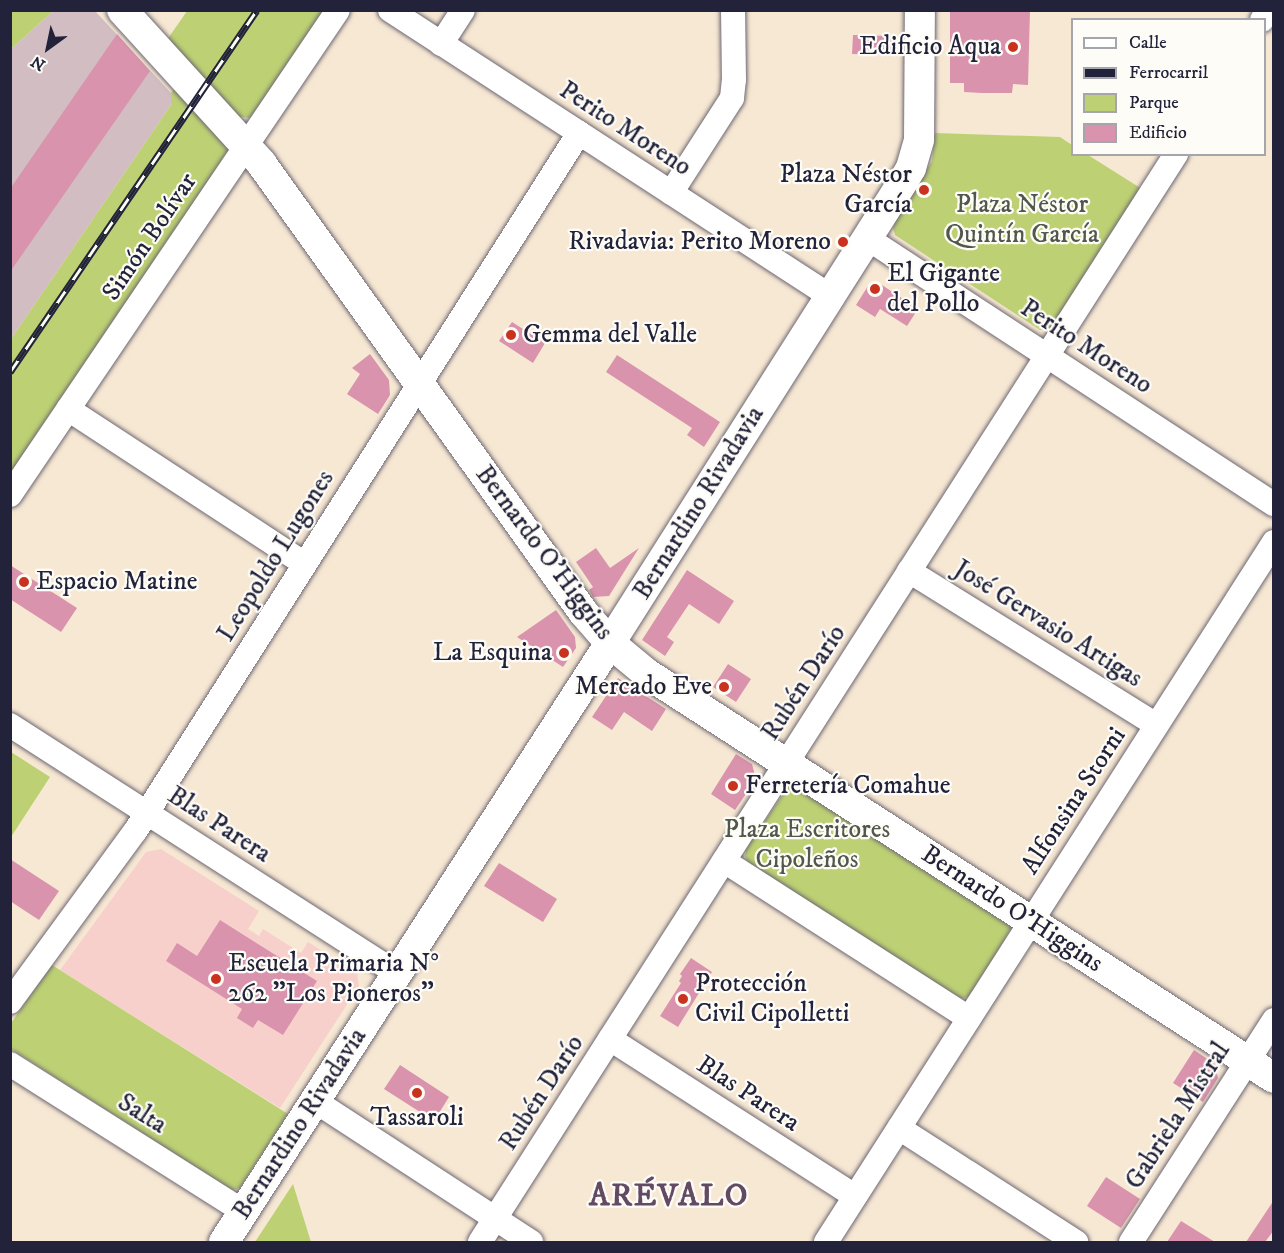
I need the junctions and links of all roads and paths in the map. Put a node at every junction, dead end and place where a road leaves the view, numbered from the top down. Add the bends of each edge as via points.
1 (122, 10) edge
2 (338, 10) edge
3 (390, 10) edge
4 (463, 10) edge
5 (733, 10) edge
6 (920, 10) edge
7 (441, 44) junction
8 (579, 133) junction
9 (246, 145) junction
10 (1175, 156) edge
11 (671, 193) junction
12 (867, 238) junction
13 (830, 296) junction
14 (1047, 356) junction
15 (419, 384) junction
16 (68, 409) junction
17 (10, 495) edge
18 (1274, 504) edge
19 (1274, 542) edge
20 (305, 564) junction
21 (909, 571) junction
22 (610, 643) junction
23 (10, 725) edge
24 (1156, 725) junction
25 (786, 763) junction
26 (147, 813) junction
27 (724, 861) junction
28 (1031, 921) junction
29 (397, 973) junction
30 (10, 1002) edge
31 (969, 1018) junction
32 (1274, 1020) edge
33 (610, 1039) junction
34 (1247, 1061) junction
35 (10, 1064) edge
36 (1274, 1078) edge
37 (315, 1101) junction
38 (899, 1128) junction
39 (855, 1196) junction
40 (244, 1212) junction
41 (495, 1219) junction
42 (224, 1242) edge
43 (480, 1242) edge
44 (531, 1242) edge
45 (826, 1242) edge
46 (1076, 1242) edge
47 (1131, 1242) edge

1 - 9 main road, Bernardo O'Higgins
2 - 9 street, Simón Bolívar
3 - 7 street, Perito Moreno
4 - 7 street
5 - 11 street via 732,98
6 - 12 main road, Bernardino Rivadavia via 920,127 916,154
7 - 8 street, Perito Moreno
8 - 11 street, Perito Moreno
8 - 15 street, Leopoldo Lugones
9 - 15 main road, Bernardo O'Higgins
9 - 16 street, Simón Bolívar
10 - 14 street, Rubén Darío
11 - 13 street, Perito Moreno
12 - 13 main road, Bernardino Rivadavia
12 - 14 street, Perito Moreno
13 - 22 main road, Bernardino Rivadavia
14 - 18 street, Perito Moreno
14 - 21 street, Rubén Darío
15 - 20 street, Leopoldo Lugones
15 - 22 main road, Bernardo O'Higgins
16 - 17 street, Simón Bolívar
16 - 20 street
19 - 24 street, Alfonsina Storni
20 - 26 street, Leopoldo Lugones
21 - 24 street, José Gervasio Artigas
21 - 25 street, Rubén Darío
22 - 25 main road, Bernardo O'Higgins via 646,673
22 - 29 main road, Bernardino Rivadavia
23 - 26 street, Blas Parera
24 - 28 street, Alfonsina Storni
25 - 27 street, Rubén Darío
25 - 28 main road, Bernardo O'Higgins
26 - 29 street, Blas Parera
26 - 30 street, Leopoldo Lugones
27 - 31 street
27 - 33 street, Rubén Darío
28 - 31 street, Alfonsina Storni
28 - 34 main road, Bernardo O'Higgins
29 - 37 main road, Bernardino Rivadavia
31 - 38 street, Alfonsina Storni
32 - 34 street, Gabriela Mistral
33 - 39 street, Blas Parera
33 - 41 street, Rubén Darío
34 - 36 main road, Bernardo O'Higgins
34 - 47 street, Gabriela Mistral
35 - 40 street, Salta
37 - 40 main road, Bernardino Rivadavia
37 - 41 street
38 - 39 street, Alfonsina Storni
38 - 46 street
39 - 45 street, Alfonsina Storni
40 - 42 main road, Bernardino Rivadavia
41 - 43 street, Rubén Darío
41 - 44 street

